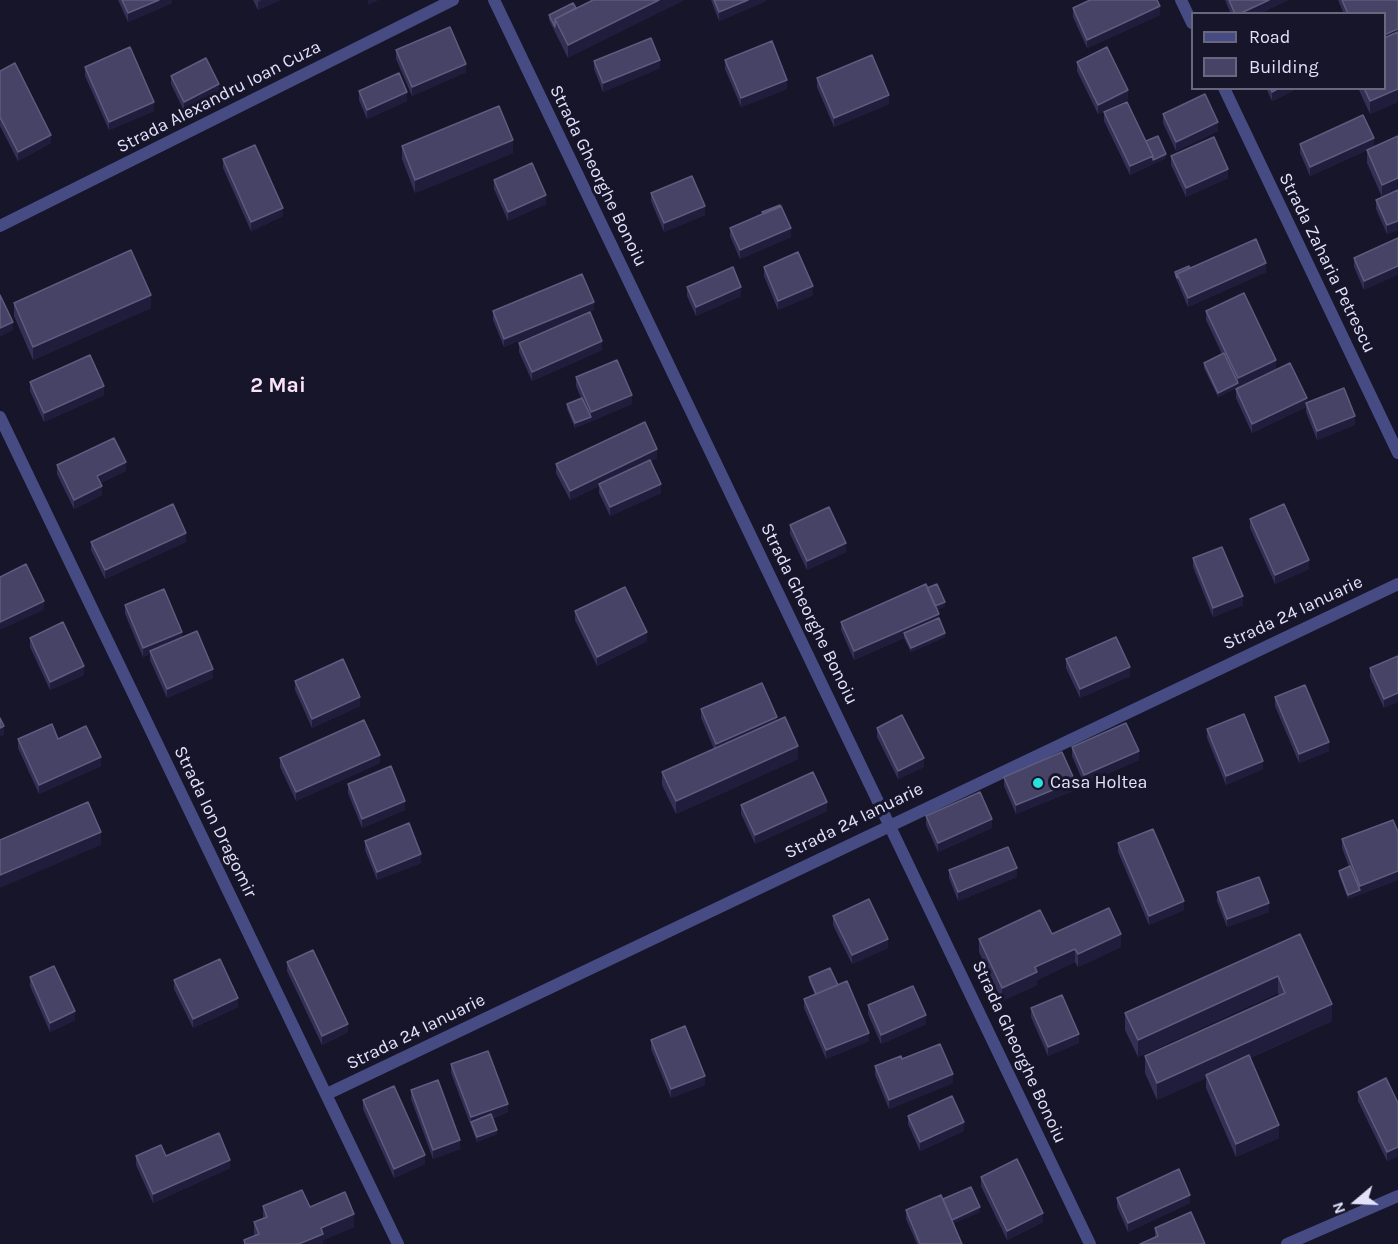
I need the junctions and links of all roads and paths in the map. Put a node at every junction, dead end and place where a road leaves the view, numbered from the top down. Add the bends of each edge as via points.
1 (453, 0) edge
2 (494, 0) edge
3 (1181, 0) edge
4 (1191, 21) edge
5 (1225, 90) edge
6 (0, 226) edge
7 (0, 417) edge
8 (1398, 453) edge
9 (1398, 584) edge
10 (890, 823) junction
11 (327, 1094) junction
12 (1398, 1196) edge
13 (398, 1244) edge
14 (1090, 1244) edge
15 (1287, 1244) edge

1 - 6 street, Strada Alexandru Ioan Cuza
2 - 10 street, Strada Gheorghe Bonoiu
3 - 4 street
5 - 8 street, Strada Zaharia Petrescu
7 - 11 street, Strada Ion Dragomir
9 - 10 street, Strada 24 Ianuarie
10 - 11 street, Strada 24 Ianuarie
10 - 14 street, Strada Gheorghe Bonoiu
11 - 13 street, Strada Ion Dragomir
12 - 15 street

